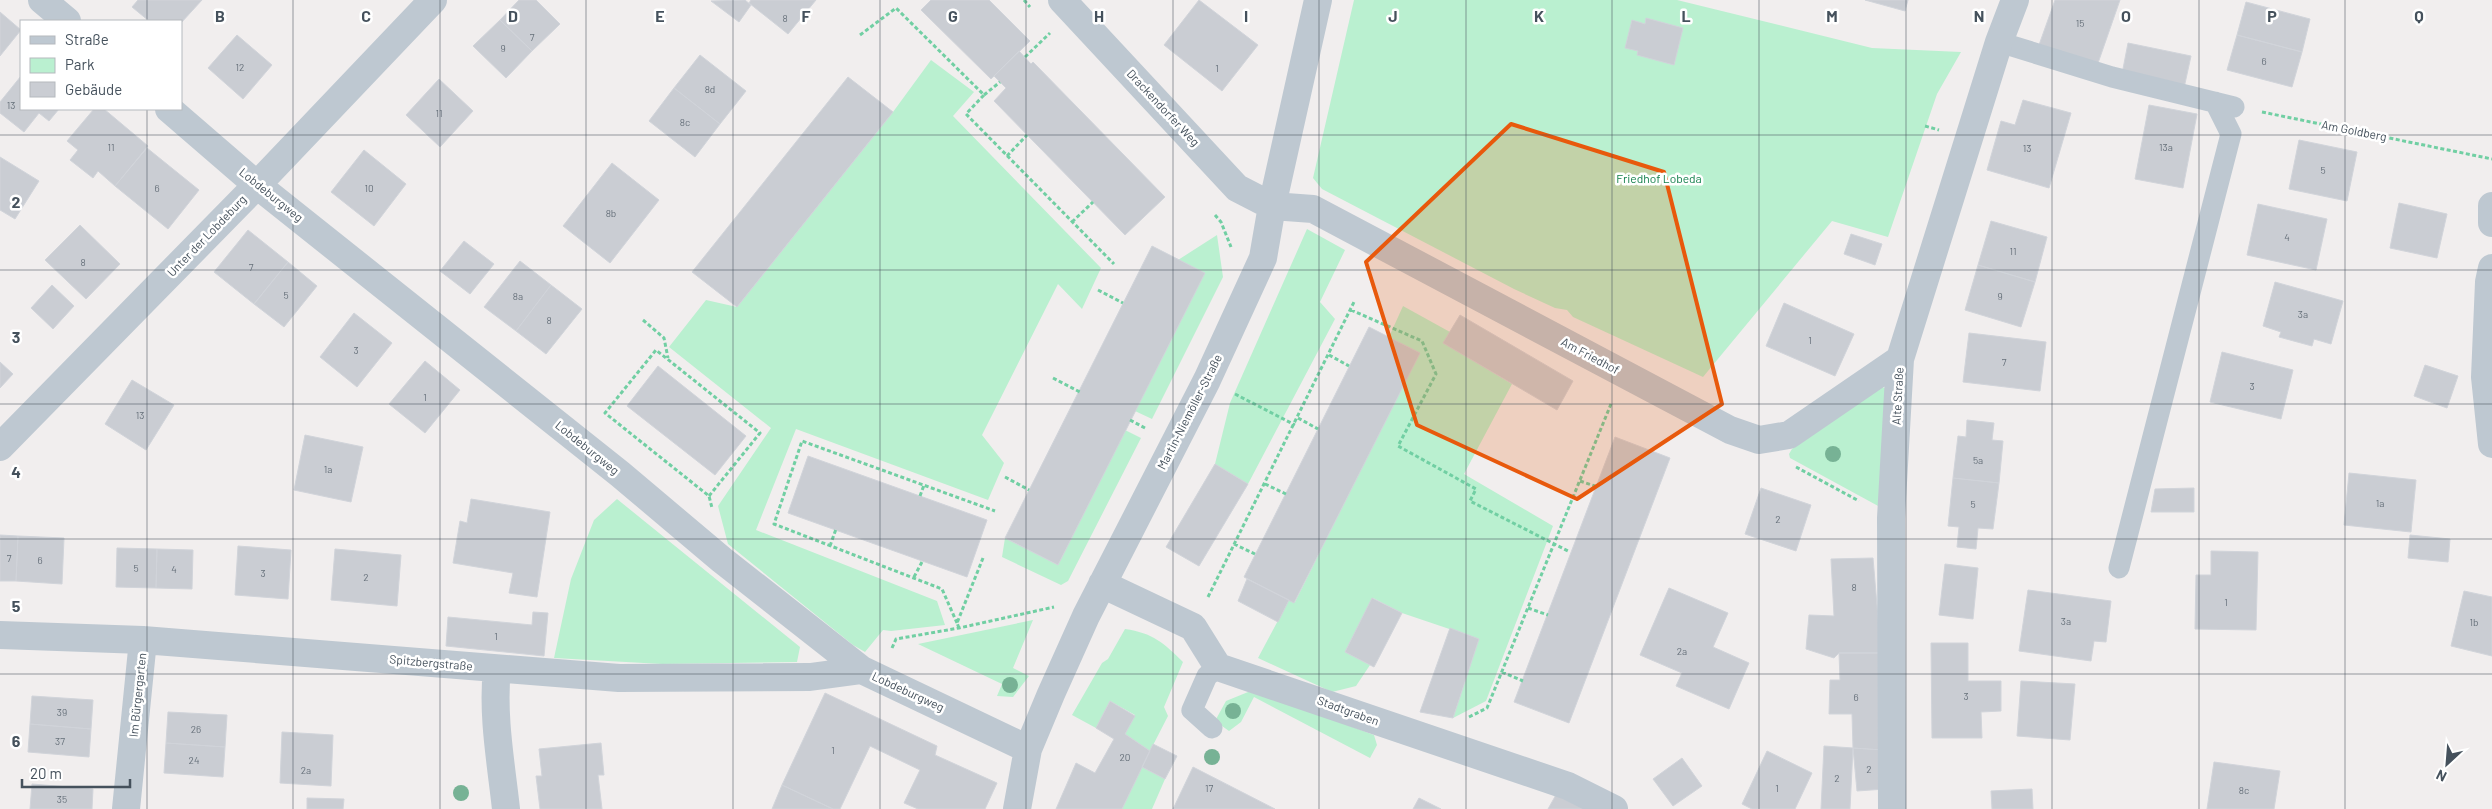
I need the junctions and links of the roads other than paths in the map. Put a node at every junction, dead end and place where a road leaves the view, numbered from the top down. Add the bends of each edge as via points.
1 (42, 0) edge
2 (433, 0) edge
3 (1062, 0) edge
4 (1318, 0) edge
5 (2015, 0) edge
6 (66, 20) edge
7 (1999, 42) junction
8 (170, 110) edge
9 (257, 185) junction
10 (1272, 206) junction
11 (2492, 206) edge
12 (2492, 223) edge
13 (2492, 268) edge
14 (1900, 359) junction
15 (2492, 444) edge
16 (0, 447) edge
17 (2120, 568) dead end
18 (1102, 584) junction
19 (0, 635) edge
20 (143, 640) junction
21 (1218, 667) junction
22 (497, 669) junction
23 (862, 670) junction
24 (1212, 728) dead end
25 (1028, 749) junction
26 (126, 809) edge
27 (506, 809) edge
28 (1017, 809) edge
29 (1614, 809) edge
30 (1892, 809) edge

1 - 6 street
2 - 9 street, Unter der Lobdeburg
3 - 10 street, Drackendorfer Weg via 1237,188
4 - 10 street, Martin-Niemöller-Straße
5 - 7 street, Alte Straße
7 - 14 street, Alte Straße
7 - 17 lane via 2112,78 2225,104 2231,134
8 - 9 street, Lobdeburgweg
9 - 16 street, Unter der Lobdeburg
9 - 23 street, Lobdeburgweg
10 - 14 street, Am Friedhof via 1313,209 1730,430 1759,440 1789,435
10 - 18 street, Martin-Niemöller-Straße via 1263,258 1207,380
11 - 12 street
13 - 15 street via 2485,377
14 - 30 street, Alte Straße via 1891,518
18 - 21 street via 1193,627
18 - 25 street, Martin-Niemöller-Straße
19 - 20 street, Spitzbergstraße
20 - 22 street, Spitzbergstraße
20 - 26 street, Im Bürgergarten
21 - 24 lane via 1207,676 1192,710
21 - 29 street, Stadtgraben via 1568,786
22 - 23 street, Spitzbergstraße via 676,679 810,677
22 - 27 street via 497,730
23 - 25 street, Lobdeburgweg
25 - 28 street, Martin-Niemöller-Straße

